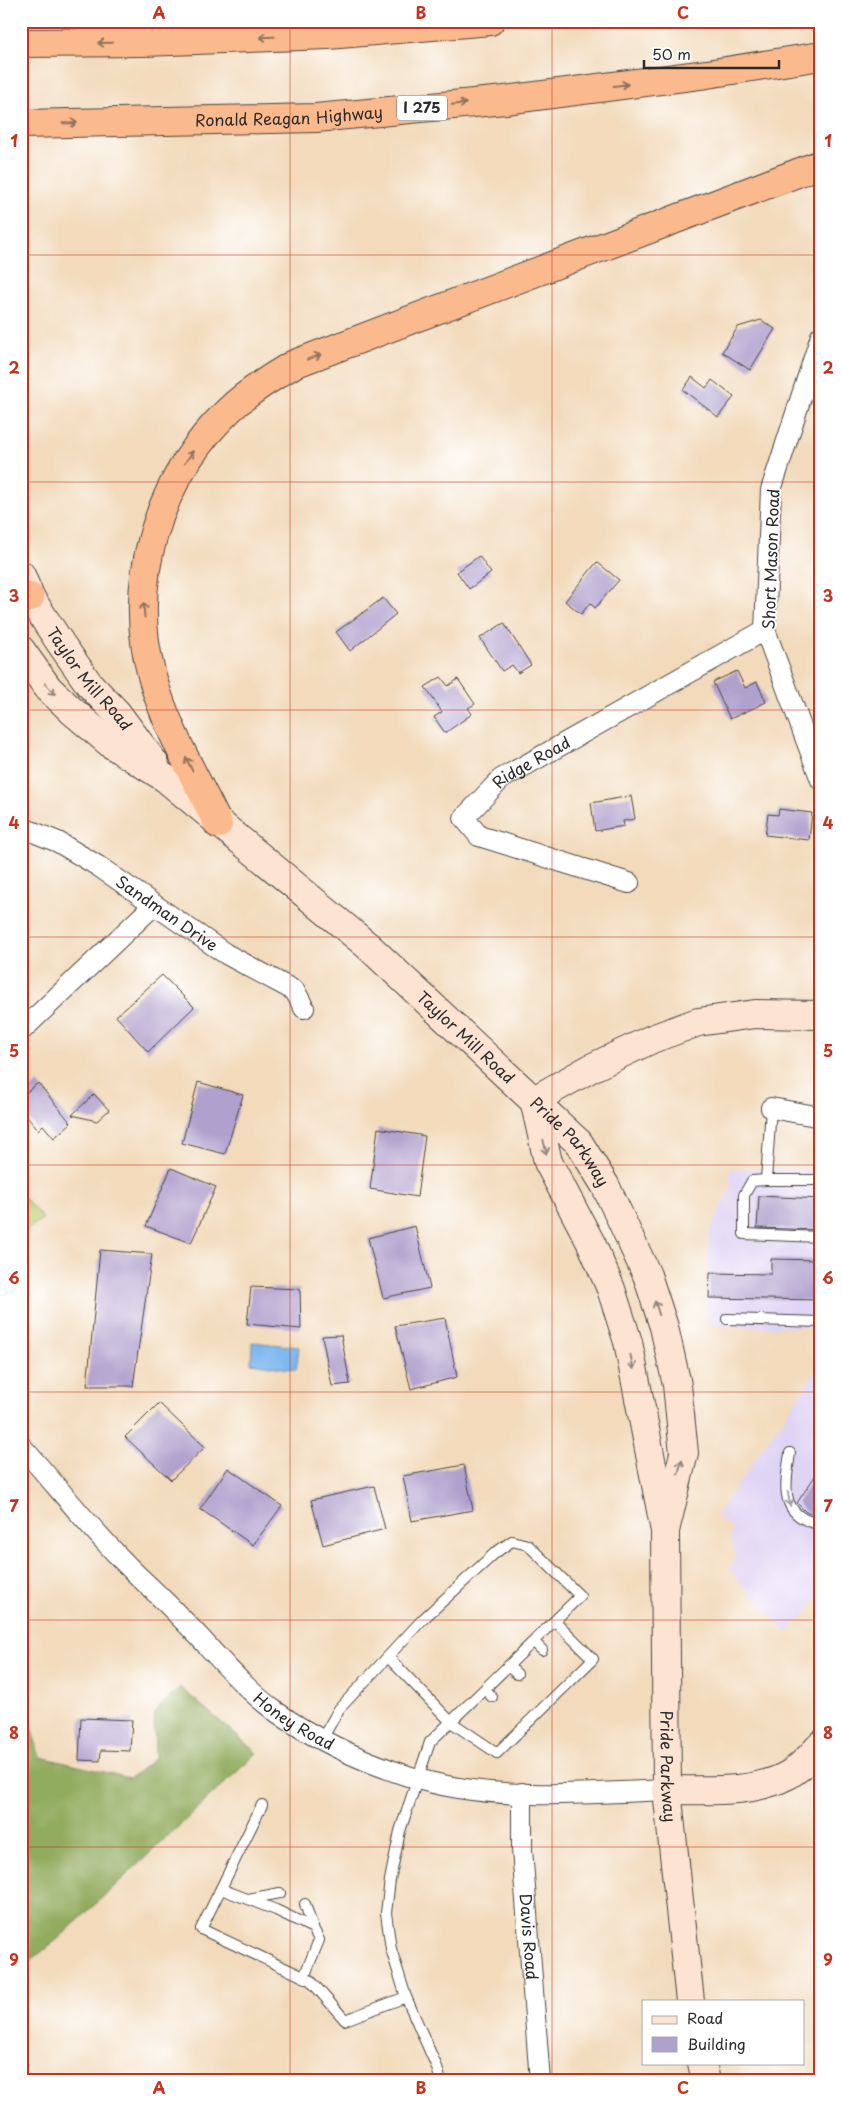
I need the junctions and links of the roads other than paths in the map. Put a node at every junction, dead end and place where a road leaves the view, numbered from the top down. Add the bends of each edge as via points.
1 (490, 21) edge
2 (21, 43) edge
3 (821, 56) edge
4 (21, 124) edge
5 (821, 164) edge
6 (821, 336) edge
7 (24, 591) edge
8 (765, 630) junction
9 (21, 650) edge
10 (165, 778) junction
11 (821, 780) edge
12 (218, 824) junction
13 (21, 827) edge
14 (629, 883) dead end
15 (153, 906) junction
16 (304, 1008) dead end
17 (821, 1015) edge
18 (21, 1031) edge
19 (534, 1100) junction
20 (771, 1108) joint
21 (821, 1117) edge
22 (766, 1180) junction
23 (821, 1180) edge
24 (821, 1237) edge
25 (727, 1318) dead end
26 (821, 1322) edge
27 (21, 1446) edge
28 (790, 1454) dead end
29 (821, 1518) edge
30 (664, 1531) junction
31 (555, 1621) junction
32 (534, 1642) junction
33 (542, 1650) dead end
34 (388, 1657) junction
35 (508, 1666) junction
36 (517, 1674) dead end
37 (485, 1689) junction
38 (492, 1697) dead end
39 (451, 1722) junction
40 (322, 1739) junction
41 (821, 1745) edge
42 (417, 1778) junction
43 (668, 1790) junction
44 (522, 1793) junction
45 (262, 1805) dead end
46 (221, 1888) junction
47 (280, 1893) dead end
48 (248, 1899) junction
49 (306, 1904) dead end
50 (313, 1928) junction
51 (304, 1977) junction
52 (406, 1997) junction
53 (690, 2000) edge
54 (702, 2064) edge
55 (441, 2081) edge
56 (540, 2081) edge
57 (706, 2081) edge

1 -> 2 highway via 328,35
4 -> 3 highway, Ronald Reagan Highway / I 275 via 316,118 524,97
12 -> 5 highway via 173,733 151,675 143,598 153,537 177,475 198,444 227,412 268,379 294,364
6 - 8 street, Short Mason Road via 771,490
7 - 10 main road, Taylor Mill Road via 89,684 117,713
8 - 11 street, Short Mason Road
8 - 14 street, Ridge Road via 501,780 464,818 479,836
9 -> 10 main road, Taylor Mill Road via 48,688 71,710 111,744
10 - 12 main road, Taylor Mill Road
12 - 19 main road, Taylor Mill Road via 368,946
13 - 15 street, Sandman Drive via 82,856
15 - 16 street, Sandman Drive via 226,954 295,991
15 - 18 street
17 - 19 main road via 755,1014 698,1022 592,1067
19 -> 30 main road, Pride Parkway via 548,1162 592,1244 628,1342
30 -> 19 main road, Pride Parkway via 684,1453 677,1385 664,1327 647,1275 605,1185 579,1143
20 - 21 street
20 - 22 lane
22 - 23 lane
22 - 24 lane via 752,1180 744,1195 744,1234
25 - 26 lane
27 - 40 street, Honey Road via 126,1565 228,1668 274,1710
28 -> 29 lane via 788,1504 803,1520 814,1523
30 - 43 main road, Pride Parkway
31 - 32 lane
31 - 34 lane via 580,1596 528,1544 512,1541 422,1620
31 - 39 lane via 593,1658 543,1702 497,1753
32 - 33 lane
32 - 35 lane
34 - 39 lane
34 - 40 lane via 339,1709
35 - 36 lane
35 - 37 lane
37 - 38 lane
37 - 39 lane
39 - 42 lane via 430,1742
40 - 42 street, Honey Road
41 - 43 main road via 787,1776 766,1783 733,1788
42 - 44 street, Honey Road
42 - 52 lane via 400,1831 386,1913 391,1950
43 - 44 street, Honey Road
43 - 53 main road, Pride Parkway
44 - 56 street, Davis Road via 522,1849
45 - 46 lane
46 - 48 lane
46 - 51 lane via 202,1929
47 - 48 lane
48 - 50 lane
49 - 50 lane
50 - 51 lane via 319,1940
51 - 52 lane via 345,2020
52 - 55 lane
54 - 57 main road

